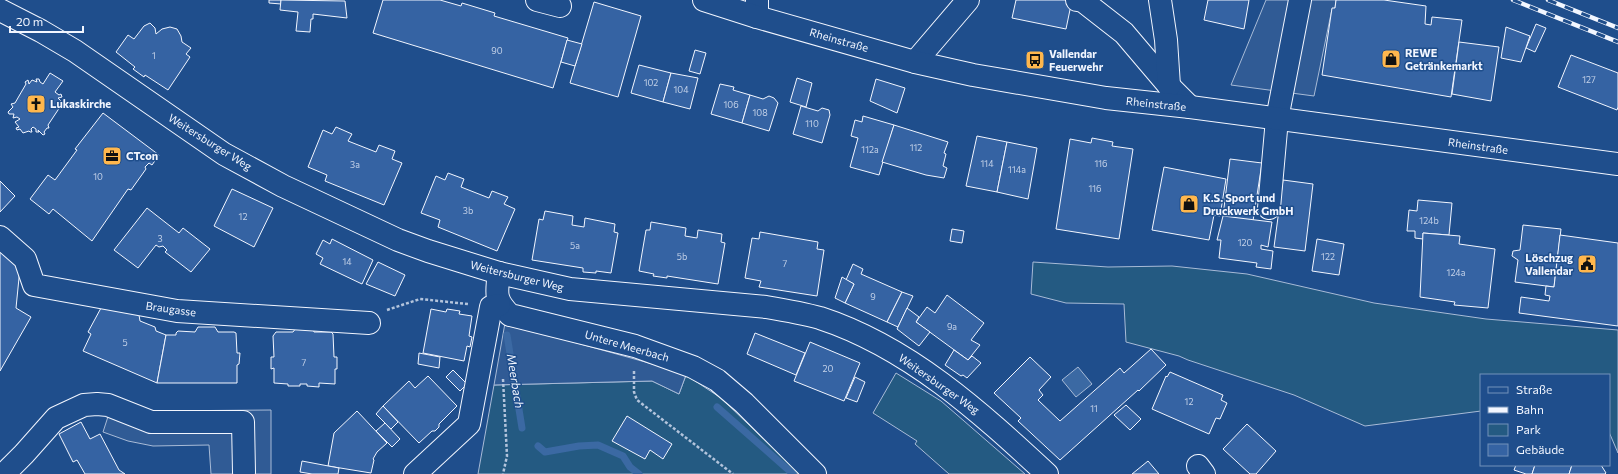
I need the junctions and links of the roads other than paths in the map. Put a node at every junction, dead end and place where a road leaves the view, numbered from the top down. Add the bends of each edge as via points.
1 (537, 0) edge
2 (704, 0) edge
3 (968, 0) edge
4 (1077, 0) edge
5 (1160, 0) edge
6 (1300, 0) edge
7 (560, 6) dead end
8 (757, 9) edge
9 (951, 9) edge
10 (0, 10) edge
11 (914, 62) junction
12 (1169, 86) junction
13 (1190, 107) junction
14 (1277, 119) junction
15 (1618, 164) edge
16 (1269, 208) dead end
17 (0, 237) edge
18 (499, 273) junction
19 (495, 306) junction
20 (369, 323) road end
21 (244, 472) dead end
22 (4, 474) edge
23 (415, 474) edge
24 (815, 474) edge
25 (1047, 474) edge

1 - 7 street
2 - 8 street, Rheinstraße
3 - 9 street
4 - 12 street via 1083,1 1124,33
5 - 12 street
6 - 14 street
8 - 11 street, Rheinstraße
9 - 11 street
10 - 18 street, Weitersburger Weg via 75,51 224,154 283,186 398,240
11 - 13 street, Rheinstraße via 1106,98
12 - 13 street
13 - 14 street, Rheinstraße
14 - 15 street, Rheinstraße
14 - 16 street
17 - 20 street, Braugasse via 26,259 34,285 176,311
18 - 19 street
18 - 25 street, Weitersburger Weg via 570,289 766,307 794,312 841,326 917,366 952,391
19 - 23 street via 468,424
19 - 24 street, Untere Meerbach via 510,315 635,346 693,367 716,380 744,403
21 - 22 street via 243,422 151,422 117,408 97,404 84,405 56,418

